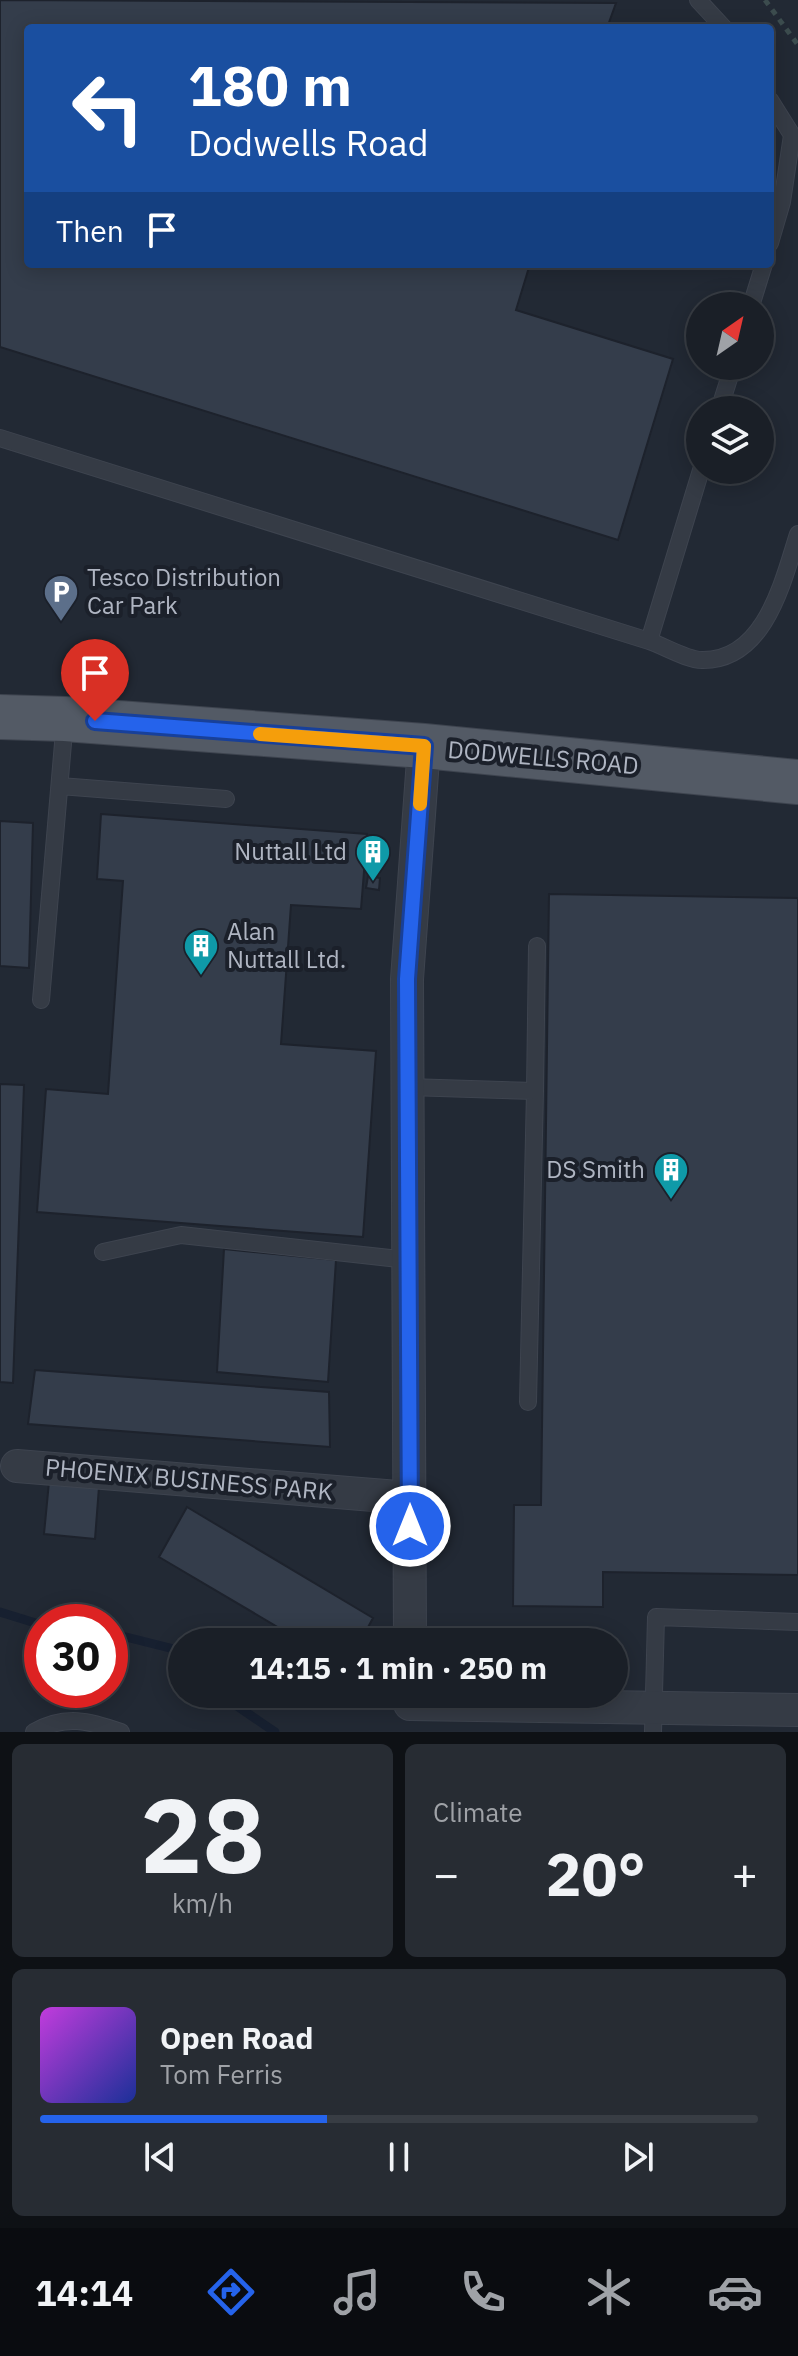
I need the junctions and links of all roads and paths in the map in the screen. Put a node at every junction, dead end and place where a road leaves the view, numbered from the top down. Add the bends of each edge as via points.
1 (698, 0) edge
2 (765, 0) edge
3 (720, 24) edge
4 (798, 45) edge
5 (774, 106) edge
6 (795, 139) edge
7 (774, 229) edge
8 (763, 268) edge
9 (755, 292) edge
10 (0, 438) edge
11 (697, 484) edge
12 (798, 534) edge
13 (649, 641) junction
14 (0, 717) edge
15 (65, 719) junction
16 (424, 746) junction
17 (798, 782) edge
18 (60, 786) junction
19 (226, 799) dead end
20 (537, 946) dead end
21 (41, 1000) dead end
22 (408, 1087) junction
23 (535, 1091) junction
24 (103, 1252) dead end
25 (408, 1260) junction
26 (528, 1402) dead end
27 (17, 1466) dead end
28 (410, 1498) junction
29 (798, 1622) edge
30 (410, 1628) edge
31 (471, 1708) edge
32 (798, 1710) edge
33 (654, 1720) edge
34 (34, 1732) edge
35 (121, 1732) edge

1 - 3 lane
2 - 4 path
5 - 6 lane
6 - 7 lane
8 - 9 lane
10 - 13 lane
11 - 13 lane
12 - 13 lane via 774,608 739,651 702,661
14 - 15 main road, DODWELLS ROAD
15 - 16 main road, DODWELLS ROAD
15 - 18 lane
16 - 17 main road, DODWELLS ROAD
16 - 22 street via 407,979
18 - 19 lane
18 - 21 lane
20 - 23 lane
22 - 23 lane
22 - 25 street
23 - 26 lane
24 - 25 lane via 181,1235
25 - 28 street
27 - 28 street, PHOENIX BUSINESS PARK
28 - 30 street
29 - 33 lane via 656,1617
31 - 33 street
32 - 33 street
34 - 35 lane via 67,1719

